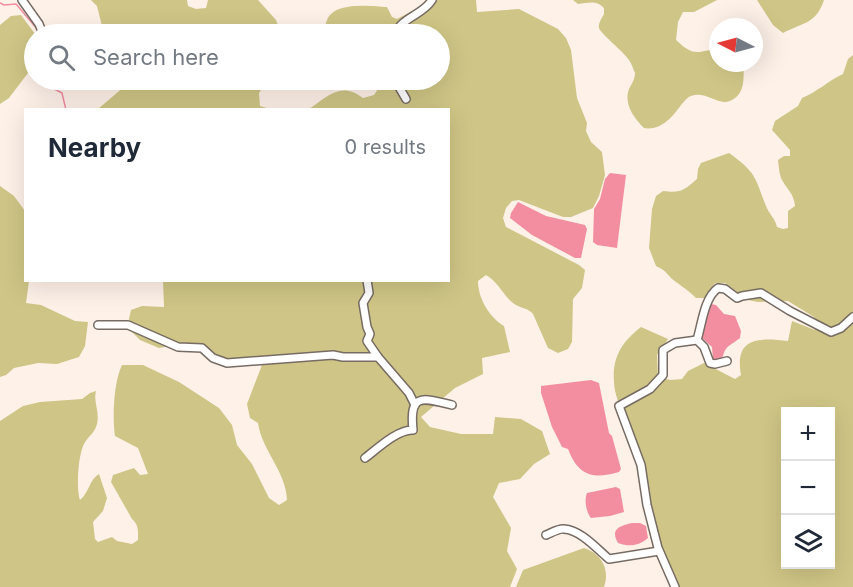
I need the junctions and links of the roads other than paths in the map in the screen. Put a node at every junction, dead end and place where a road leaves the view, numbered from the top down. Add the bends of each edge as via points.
1 (22, 0) edge
2 (432, 0) edge
3 (39, 24) edge
4 (401, 24) edge
5 (401, 90) edge
6 (406, 99) dead end
7 (367, 282) edge
8 (853, 317) edge
9 (98, 325) dead end
10 (697, 340) junction
11 (378, 357) junction
12 (727, 361) dead end
13 (415, 405) junction
14 (452, 405) dead end
15 (364, 458) dead end
16 (546, 535) dead end
17 (659, 551) junction
18 (675, 587) edge

1 - 3 street
2 - 4 street via 423,11
5 - 6 street
7 - 11 street via 369,292 363,303 370,334 367,341
8 - 10 street via 831,332 761,293 737,298 718,288 706,308
9 - 11 street via 128,325 178,347 202,348 227,363 333,355
10 - 12 street via 710,363
10 - 17 street via 675,343 663,350 663,375 650,389 619,406 641,465
11 - 13 street
13 - 14 street via 425,399
13 - 15 street via 411,413 413,430 394,437
16 - 17 street via 562,528 572,531 609,560
17 - 18 street

